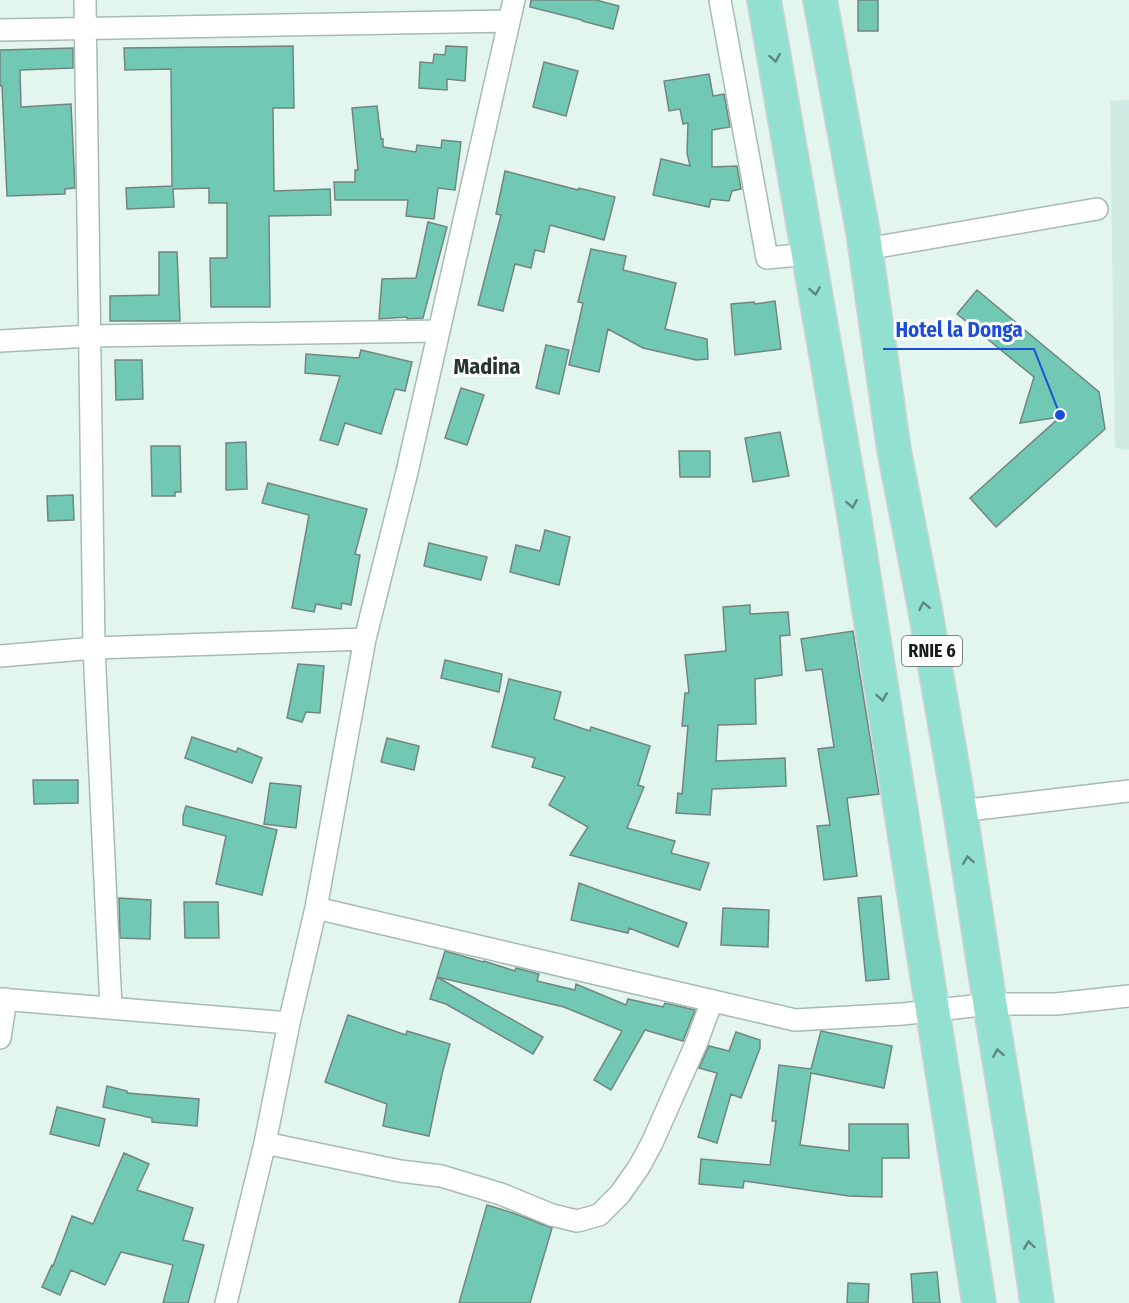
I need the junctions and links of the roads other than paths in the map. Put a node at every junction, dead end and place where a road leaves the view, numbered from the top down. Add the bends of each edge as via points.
1 (85, 0) edge
2 (720, 0) edge
3 (764, 0) edge
4 (820, 0) edge
5 (512, 10) edge
6 (86, 29) junction
7 (0, 30) edge
8 (1097, 208) dead end
9 (866, 249) junction
10 (809, 254) junction
11 (438, 331) junction
12 (90, 336) junction
13 (0, 341) edge
14 (894, 450) junction
15 (843, 455) junction
16 (364, 639) junction
17 (94, 648) junction
18 (0, 656) edge
19 (1129, 791) edge
20 (960, 811) junction
21 (316, 908) junction
22 (1129, 996) edge
23 (3, 999) edge
24 (712, 1001) junction
25 (990, 1004) junction
26 (111, 1008) junction
27 (933, 1010) junction
28 (289, 1023) junction
29 (0, 1038) edge
30 (265, 1143) junction
31 (226, 1303) edge
32 (979, 1303) edge
33 (1037, 1303) edge

1 - 6 street
2 - 10 street via 767,258
3 -> 10 main road, RNIE 6
4 - 9 main road, RNIE 6
5 - 6 street
5 - 11 street
6 - 7 street
6 - 12 street
8 - 9 street
9 - 14 main road, RNIE 6
10 -> 15 main road, RNIE 6
11 - 12 street
11 - 16 street
12 - 13 street
12 - 17 street
14 - 15 main road
20 -> 14 main road, RNIE 6
15 -> 27 main road, RNIE 6
16 - 17 street
16 - 21 street
17 - 18 street
17 - 26 street
19 - 20 street
25 -> 20 main road, RNIE 6
21 - 24 street
21 - 28 street
22 - 25 street via 1056,1004
23 - 26 street
23 - 29 street
24 - 27 street via 795,1020
24 - 30 street via 648,1151 620,1194 598,1215 577,1221 441,1176 400,1172
25 - 27 street
33 -> 25 main road, RNIE 6
26 - 28 street
27 - 32 main road, RNIE 6
28 - 30 street
30 - 31 street

